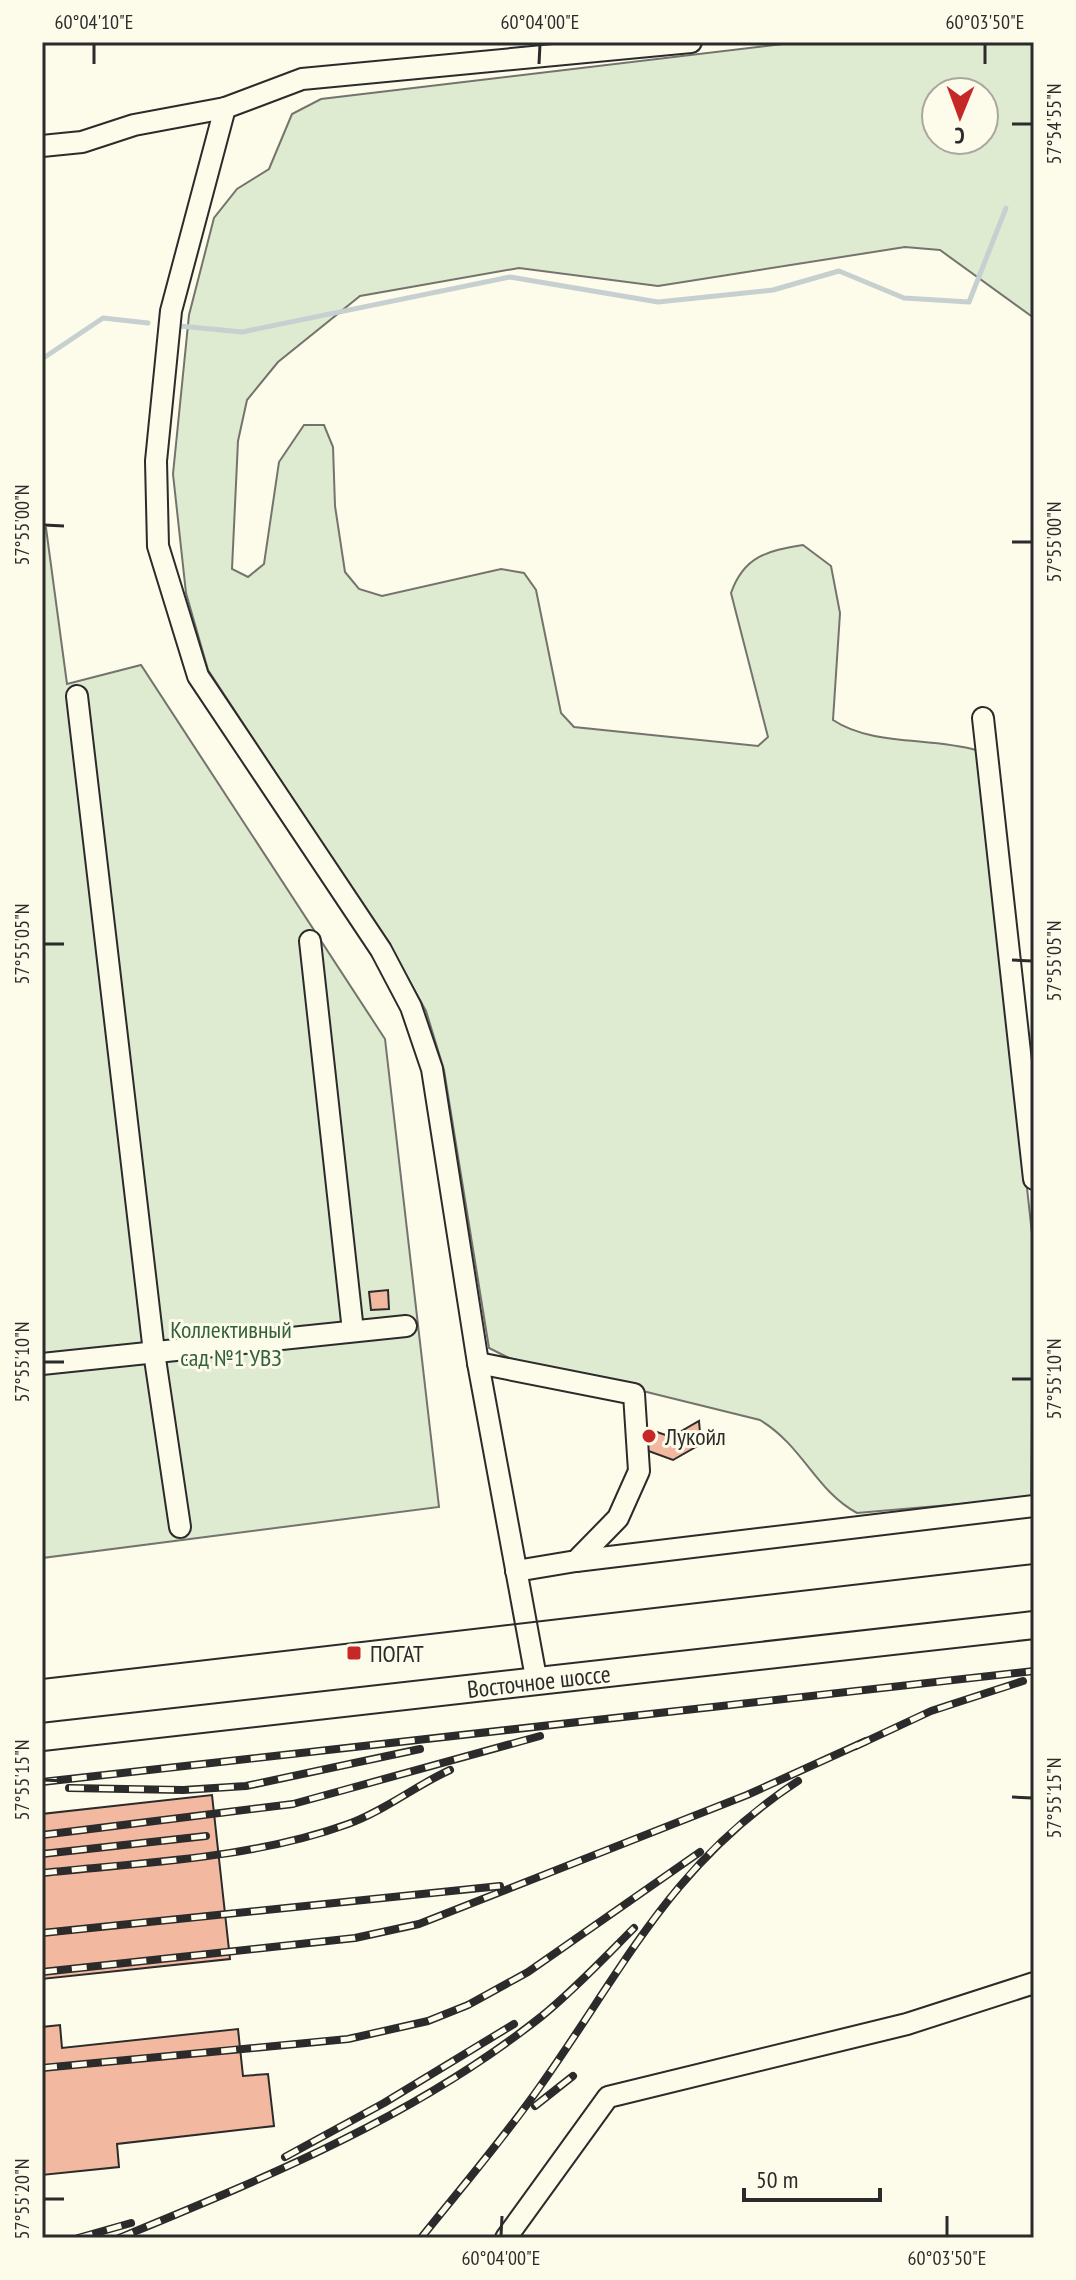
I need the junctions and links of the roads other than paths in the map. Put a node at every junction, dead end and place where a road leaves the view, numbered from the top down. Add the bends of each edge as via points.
1 (691, 42) edge
2 (225, 108) junction
3 (42, 146) edge
4 (77, 696) dead end
5 (983, 718) dead end
6 (310, 941) dead end
7 (1034, 1179) edge
8 (406, 1326) dead end
9 (353, 1331) junction
10 (154, 1352) junction
11 (478, 1363) junction
12 (42, 1364) edge
13 (1034, 1506) edge
14 (180, 1527) dead end
15 (576, 1561) junction
16 (516, 1571) junction
17 (1034, 1625) edge
18 (537, 1683) junction
19 (42, 1737) edge
20 (1034, 1983) edge
21 (506, 2238) edge

1 - 2 street via 302,79
2 - 3 street via 134,125 82,142
2 - 11 street via 171,311 156,461 158,546 198,676 381,950 411,1007 432,1069
4 - 10 street
5 - 7 street
6 - 9 street
8 - 9 street
9 - 10 street
10 - 12 street
10 - 14 street
11 - 15 street via 634,1394 639,1471 618,1518
11 - 16 street
13 - 15 street
15 - 16 street
16 - 18 street
17 - 18 main road, Восточное шоссе
18 - 19 main road, Восточное шоссе
20 - 21 street via 907,2024 608,2097

